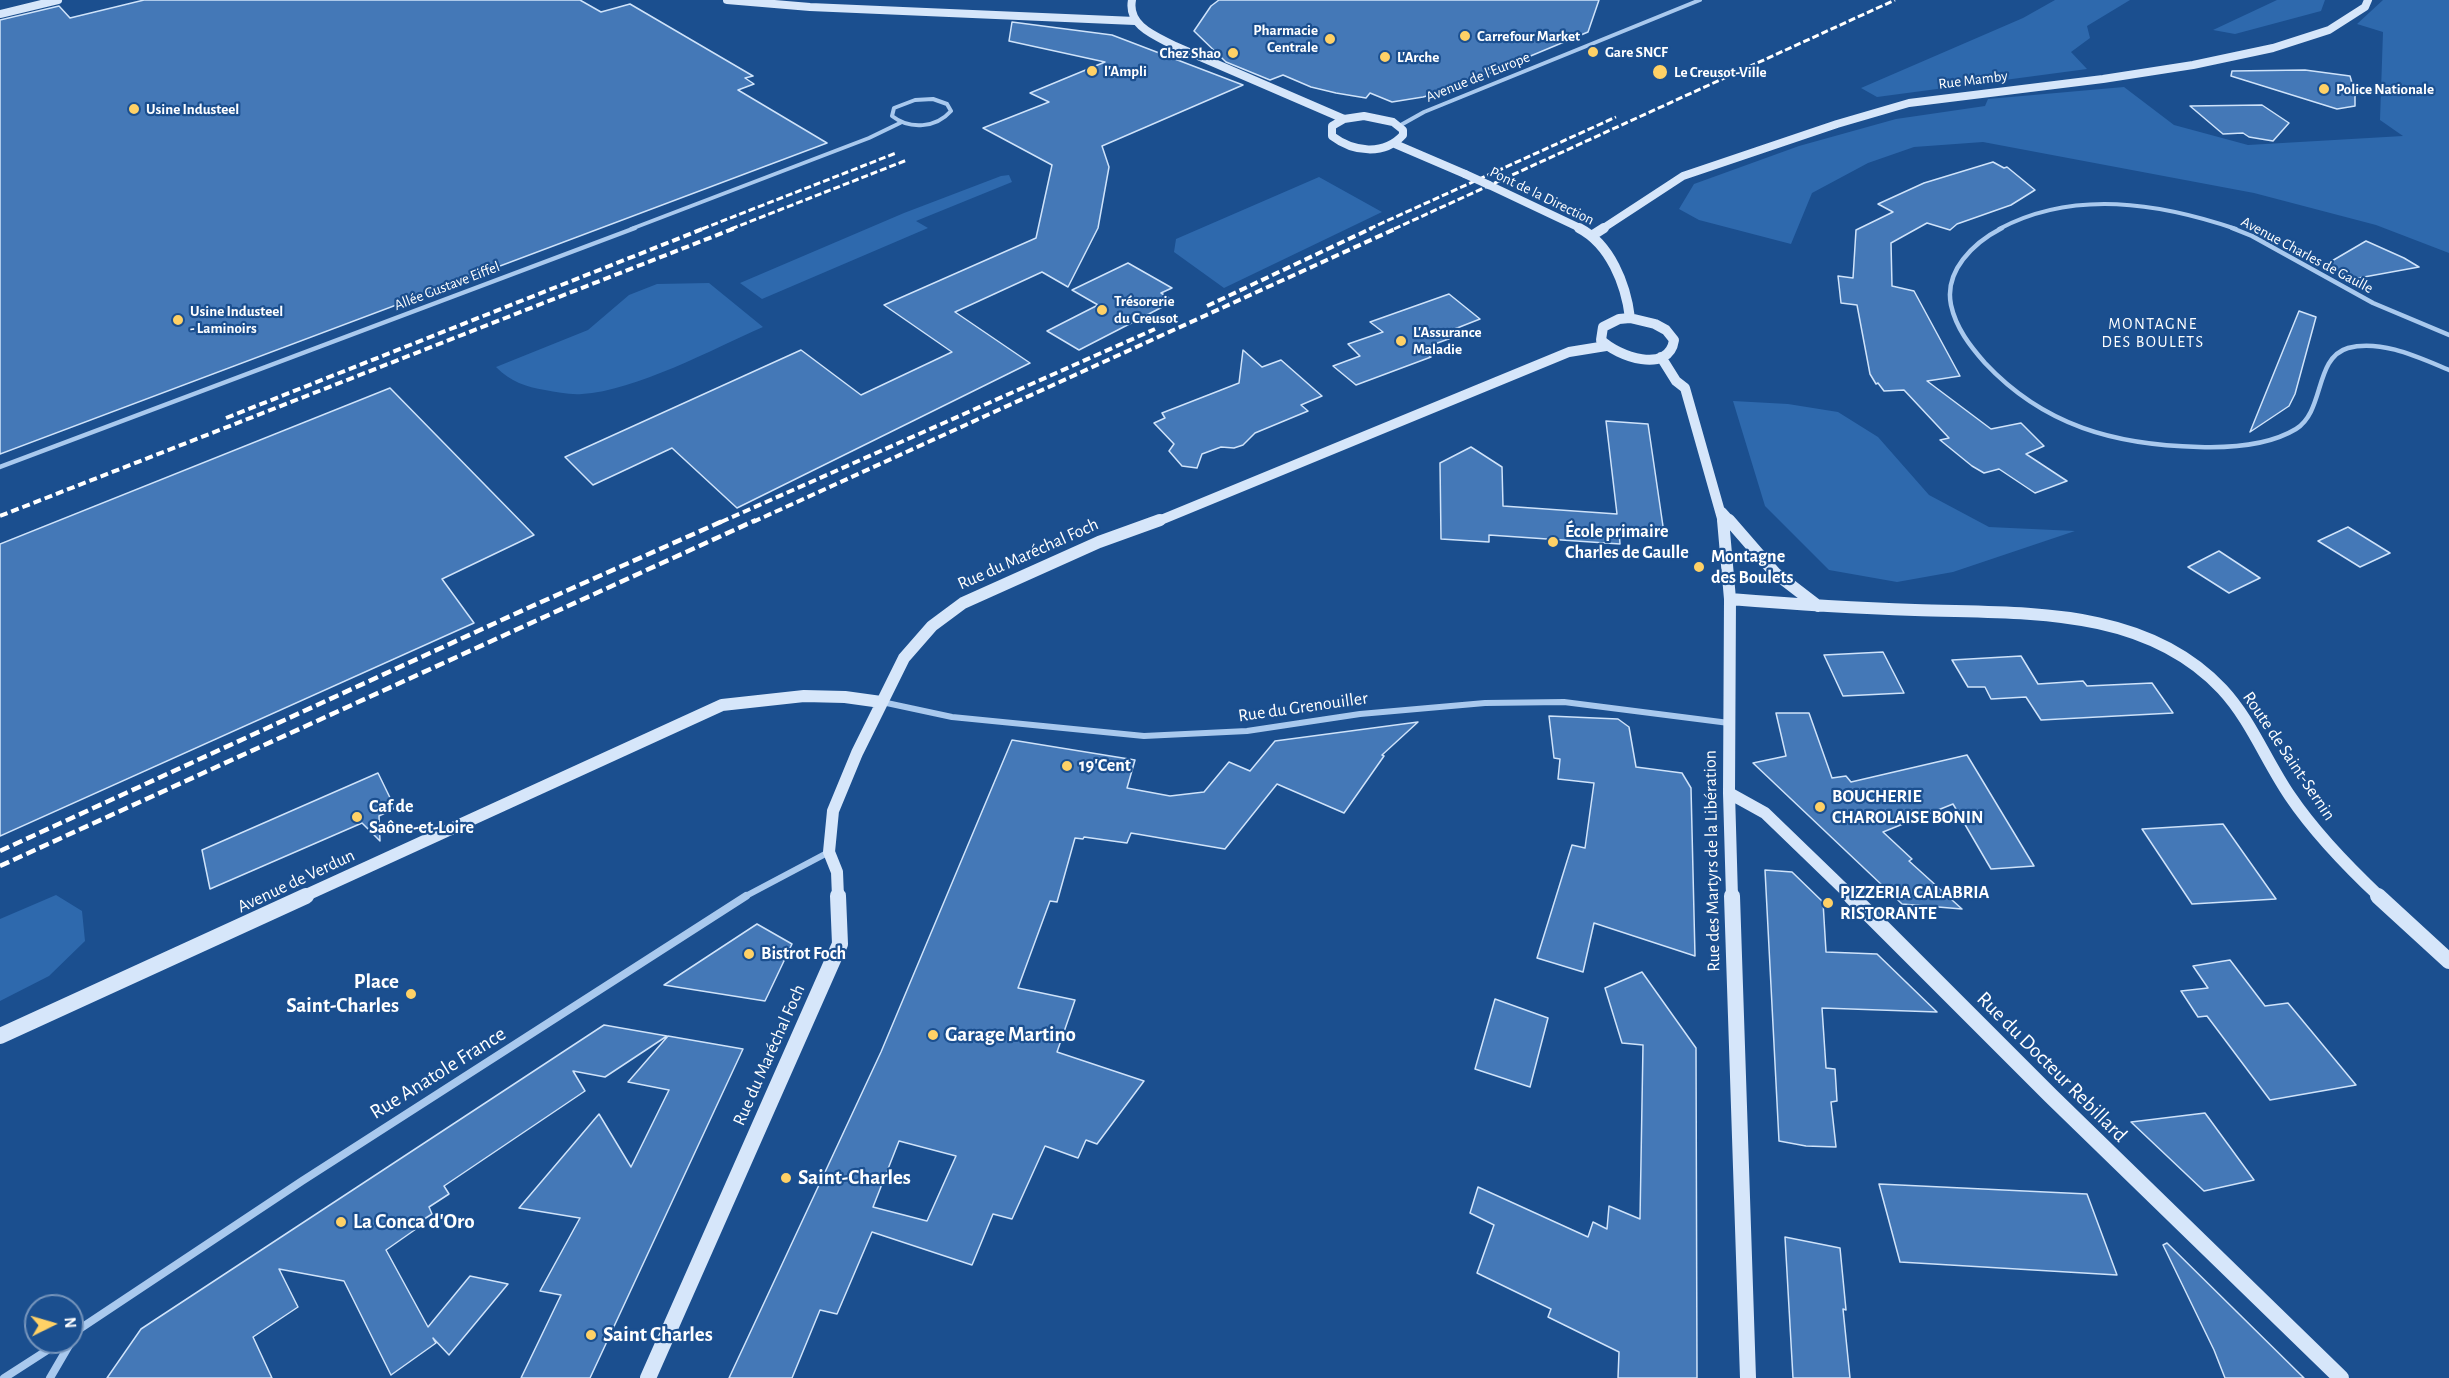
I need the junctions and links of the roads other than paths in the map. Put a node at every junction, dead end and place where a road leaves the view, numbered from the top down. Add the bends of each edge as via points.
1 (58, 0) edge
2 (727, 0) edge
3 (1132, 0) edge
4 (1700, 0) edge
5 (2368, 0) edge
6 (0, 14) edge
7 (1135, 21) junction
8 (1344, 119) junction
9 (900, 123) junction
10 (1399, 126) junction
11 (1395, 144) junction
12 (1593, 235) junction
13 (1630, 318) junction
14 (2449, 335) edge
15 (1606, 346) junction
16 (1661, 357) junction
17 (2449, 370) edge
18 (0, 466) edge
19 (1721, 510) junction
20 (1730, 599) junction
21 (1819, 607) junction
22 (881, 702) junction
23 (1729, 723) junction
24 (1729, 793) junction
25 (829, 852) junction
26 (2449, 961) edge
27 (0, 1036) edge
28 (84, 1327) edge
29 (41, 1354) edge
30 (64, 1354) edge
31 (4, 1378) edge
32 (50, 1378) edge
33 (648, 1378) edge
34 (1748, 1378) edge
35 (2341, 1378) edge

1 - 6 main road
2 - 7 main road
3 - 7 main road
4 - 10 street, Avenue de l'Europe via 1424,111
5 - 12 main road, Rue Mamby via 2365,7 2329,30 2273,48 2103,79 1909,103 1836,124 1683,176
7 - 8 main road via 1175,46
8 - 10 main road via 1374,116
8 - 11 main road via 1331,131 1344,145 1365,149
9 - 9 street, Allée Gustave Eiffel via 937,122 949,115 950,107 933,99 906,102 892,112
9 - 18 street, Allée Gustave Eiffel via 419,310
10 - 11 main road via 1403,135
11 - 12 main road, Pont de la Direction, bridge
12 - 13 main road, Pont de la Direction via 1612,261
13 - 15 main road via 1603,327 1601,340
13 - 16 main road via 1654,323 1671,334 1673,347
14 - 17 street, Avenue Charles de Gaulle via 2387,310 2249,234 2187,212 2144,204 2072,206 2008,225 1987,236 1955,266 1950,283 1956,323 1998,377 2019,396 2059,421 2113,439 2182,447 2222,447 2270,440 2300,426 2318,401 2331,359 2346,348 2374,346
15 - 16 main road via 1638,359
15 - 22 main road, Rue du Maréchal Foch via 1569,352 1099,542 963,603 932,626 904,658
16 - 19 main road, Rue des Martyrs de la Libération via 1684,388
19 - 20 main road, Rue des Martyrs de la Libération
19 - 21 main road via 1775,573
20 - 21 main road, Route de Saint-Sernin
20 - 23 main road, Rue des Martyrs de la Libération
21 - 26 main road, Route de Saint-Sernin via 2078,619 2133,632 2175,652 2223,689 2297,807 2329,847
22 - 23 street, Rue du Grenouiller via 951,717 1144,736 1247,731 1360,714 1485,703 1564,702
22 - 25 main road, Rue du Maréchal Foch via 833,811
22 - 27 main road, Avenue de Verdun via 804,696 722,705
23 - 24 main road, Rue des Martyrs de la Libération
24 - 34 main road, Rue des Martyrs de la Libération
24 - 35 main road, Rue du Docteur Rebillard via 1765,813 1787,832
25 - 28 street, Rue Anatole France via 731,904
25 - 33 main road, Rue du Maréchal Foch via 837,872 840,944
29 - 31 street
30 - 32 street

